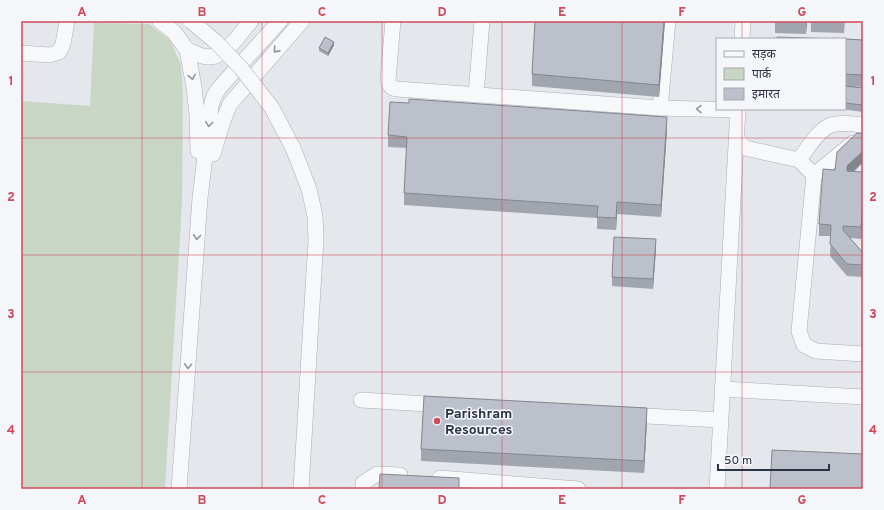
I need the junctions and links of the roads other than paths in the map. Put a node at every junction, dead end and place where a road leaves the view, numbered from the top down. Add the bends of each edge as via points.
1 (67, 21) edge
2 (160, 21) edge
3 (191, 21) edge
4 (251, 21) edge
5 (280, 21) edge
6 (302, 21) edge
7 (393, 21) edge
8 (482, 21) edge
9 (668, 21) edge
10 (743, 21) edge
11 (742, 38) edge
12 (187, 50) junction
13 (21, 53) edge
14 (476, 95) junction
15 (660, 108) junction
16 (716, 109) edge
17 (738, 110) edge
18 (863, 125) edge
19 (863, 135) edge
20 (737, 139) junction
21 (799, 160) junction
22 (814, 175) junction
23 (200, 198) junction
24 (863, 354) edge
25 (722, 389) junction
26 (863, 397) edge
27 (361, 400) dead end
28 (456, 405) edge
29 (615, 414) edge
30 (720, 420) junction
31 (179, 489) edge
32 (302, 489) edge
33 (363, 489) edge
34 (578, 489) edge
35 (716, 489) edge

1 - 13 street via 64,44 59,52 50,55
2 - 12 street via 174,32
3 - 32 street, bridge via 241,68 272,108 293,148 309,189 315,216 316,241
4 - 12 street via 233,43 216,56 202,56
5 -> 23 street via 214,96
6 -> 23 street via 230,104
7 - 14 street via 388,80 392,88
8 - 14 street
9 - 15 street
10 - 11 street
12 -> 23 street via 197,115
14 - 15 street
16 -> 15 street
17 - 20 street
18 - 21 street via 831,125 820,133
19 - 22 street
20 - 21 street via 745,148
20 - 25 street
21 - 22 street
22 - 24 street via 799,330 804,345 816,351
23 -> 31 street
25 - 26 street
25 - 30 street
27 - 28 street
29 - 30 street
30 - 35 street
33 - 34 street via 363,483 377,474

